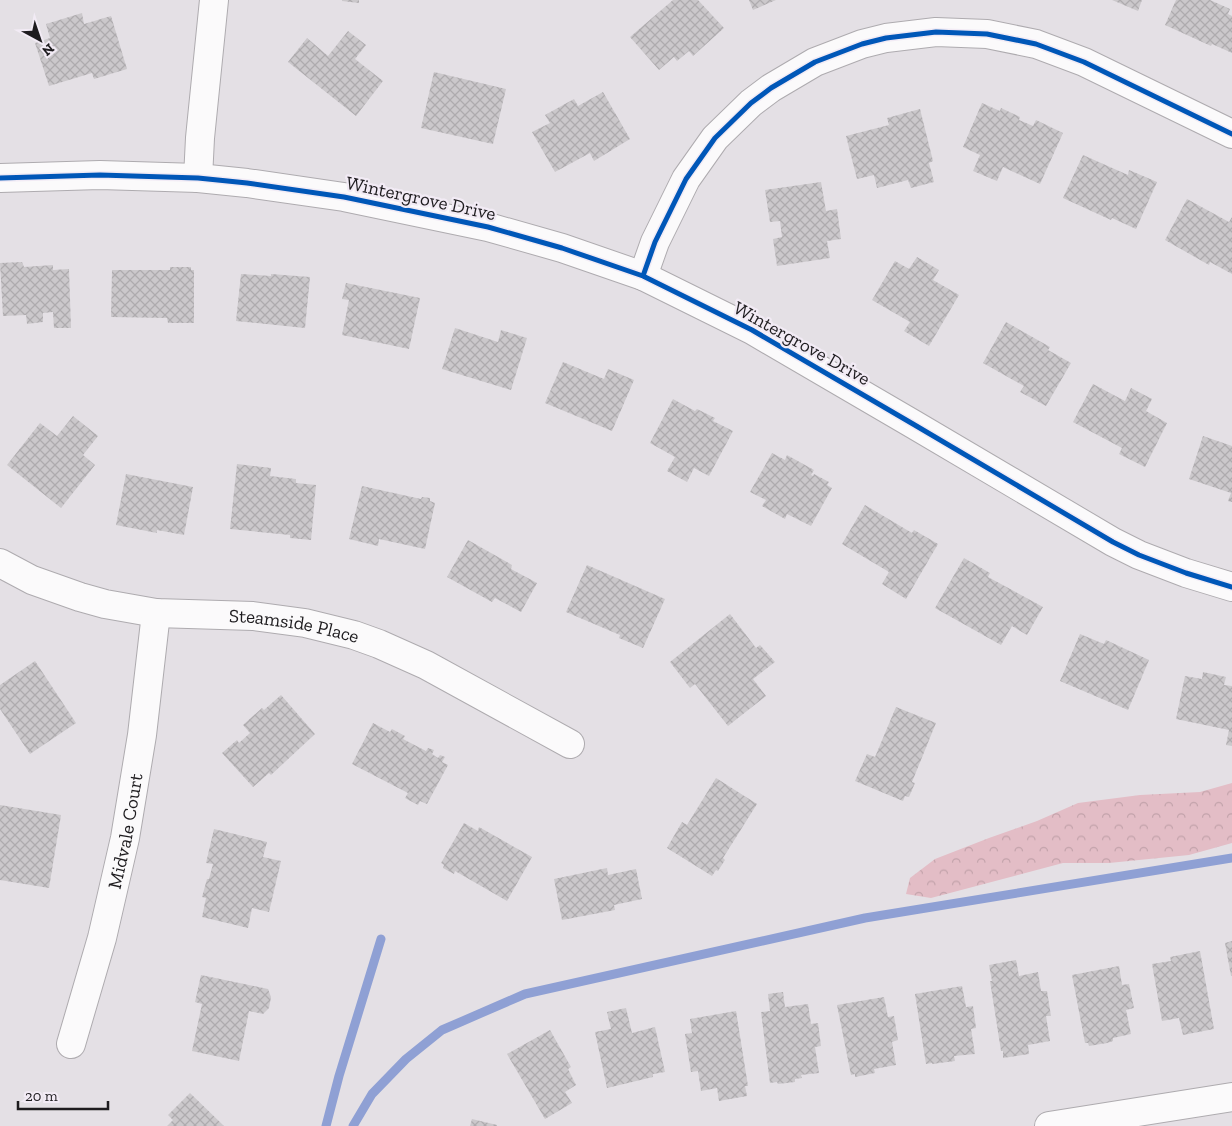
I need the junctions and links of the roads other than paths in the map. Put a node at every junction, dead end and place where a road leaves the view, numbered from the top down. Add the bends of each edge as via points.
1 (214, 0) edge
2 (1232, 134) edge
3 (0, 178) edge
4 (198, 178) junction
5 (643, 276) junction
6 (0, 563) edge
7 (1232, 586) edge
8 (156, 612) junction
9 (570, 744) dead end
10 (71, 1044) dead end
11 (1232, 1097) edge
12 (1049, 1126) edge

1 - 4 street
2 - 5 street via 1084,62 1036,44 987,34 936,32 886,38 815,62 771,88 715,138 686,179 654,242
3 - 4 street, Wintergrove Drive via 100,175
4 - 5 street, Wintergrove Drive via 344,197 488,227
5 - 7 street, Wintergrove Drive via 752,330 1113,542 1186,573
6 - 8 street, Steamside Place via 32,580 80,597
8 - 9 street, Steamside Place via 253,616 305,623 354,636 426,666
8 - 10 street, Midvale Court via 142,735 125,838 102,938
11 - 12 street

